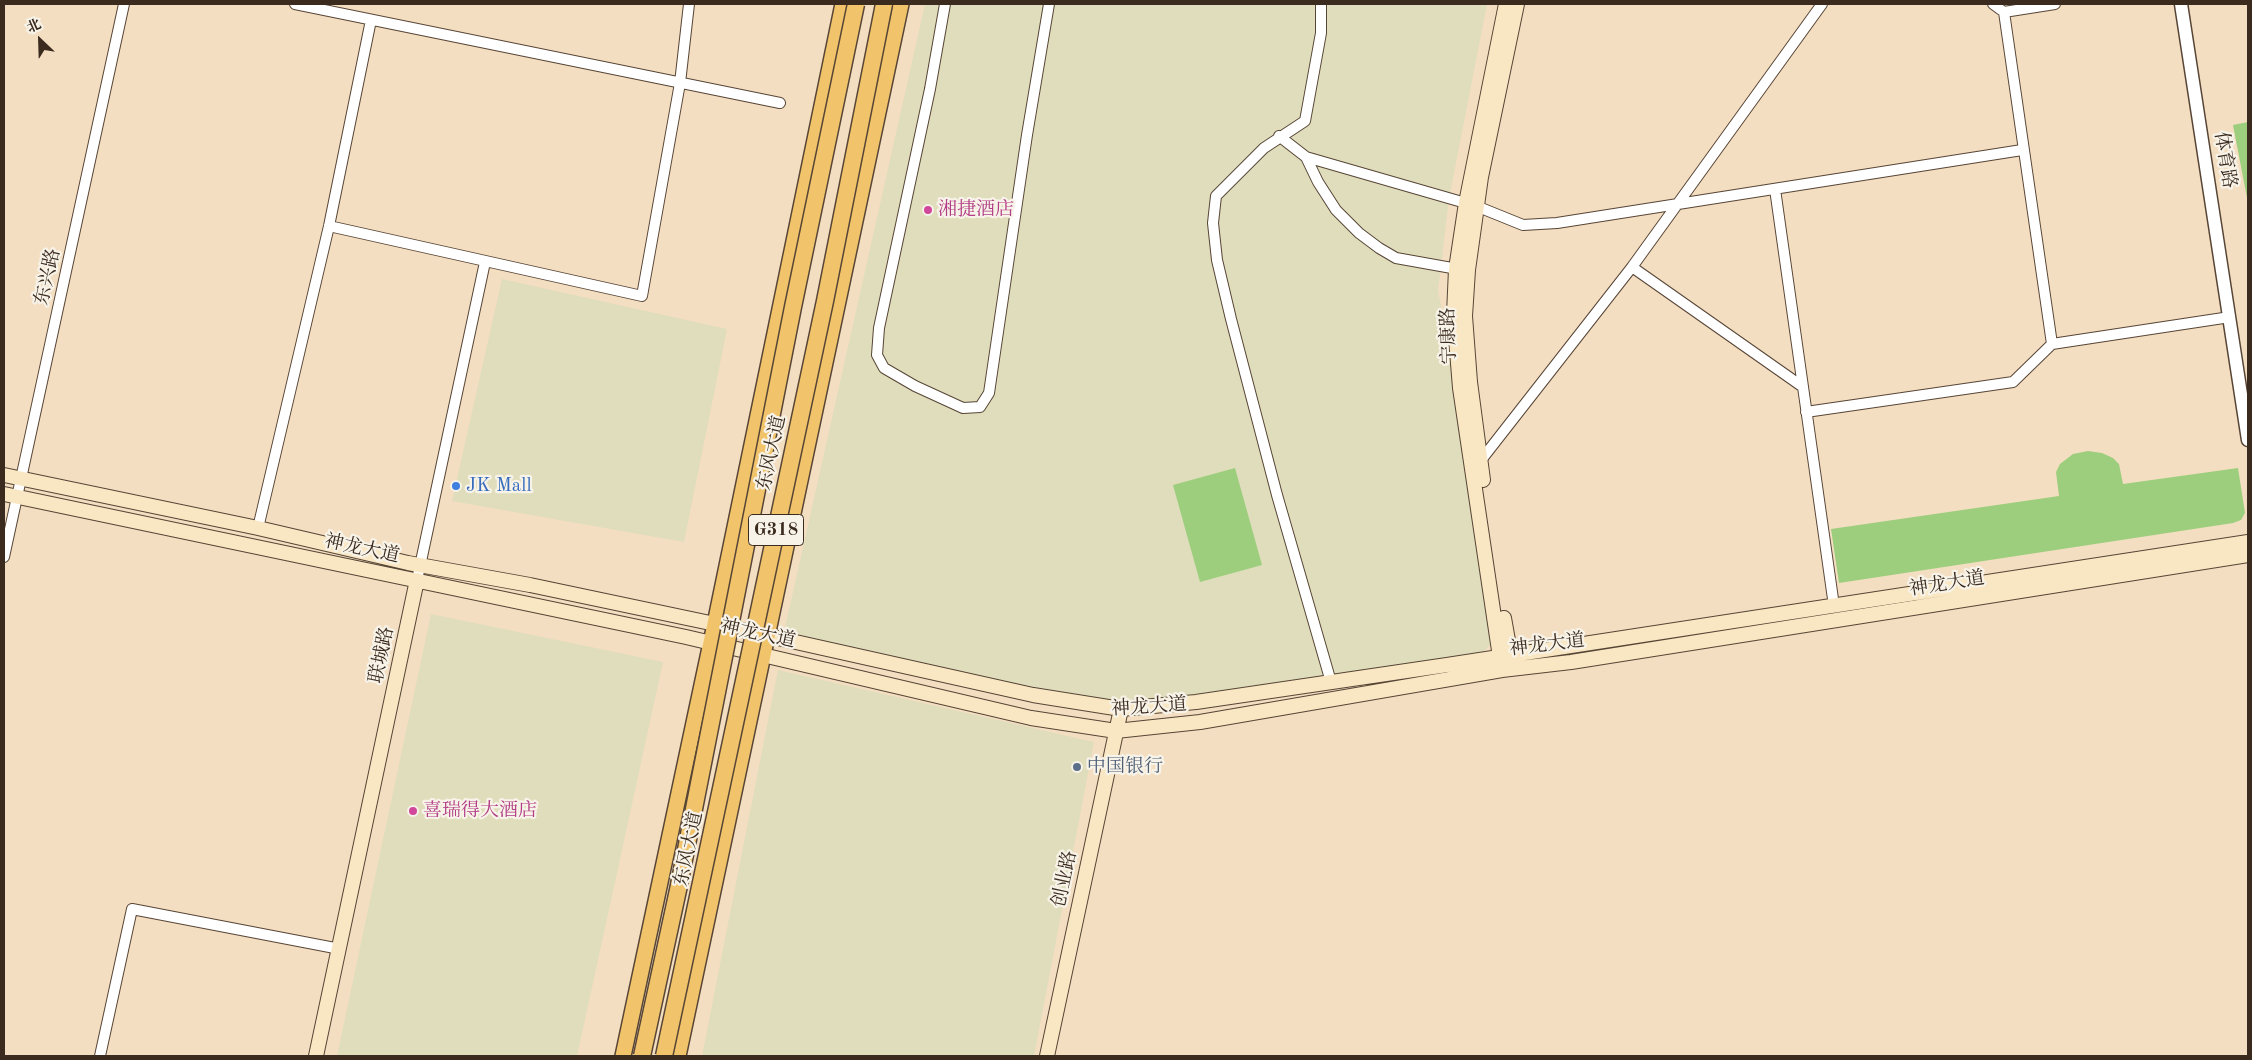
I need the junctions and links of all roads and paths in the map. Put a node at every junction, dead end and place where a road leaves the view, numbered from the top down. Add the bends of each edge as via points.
1 (124, 4) edge
2 (295, 4) edge
3 (689, 4) edge
4 (843, 4) edge
5 (856, 4) edge
6 (884, 4) edge
7 (900, 4) edge
8 (945, 4) edge
9 (1049, 4) edge
10 (1321, 4) edge
11 (1506, 4) edge
12 (1517, 4) edge
13 (1822, 4) edge
14 (1993, 4) edge
15 (2055, 4) edge
16 (2181, 4) edge
17 (2004, 12) junction
18 (371, 20) junction
19 (680, 83) junction
20 (780, 103) dead end
21 (1279, 136) junction
22 (2022, 150) junction
23 (1306, 157) junction
24 (1775, 189) junction
25 (1679, 203) junction
26 (1471, 204) junction
27 (329, 226) junction
28 (485, 262) junction
29 (1632, 267) junction
30 (1462, 270) junction
31 (2230, 317) junction
32 (2052, 344) junction
33 (1803, 386) junction
34 (1806, 412) junction
35 (2248, 440) edge
36 (1477, 466) junction
37 (4, 475) edge
38 (21, 478) junction
39 (10, 495) edge
40 (258, 528) junction
41 (2248, 542) edge
42 (2248, 555) edge
43 (4, 556) edge
44 (420, 565) junction
45 (417, 580) junction
46 (1834, 606) junction
47 (715, 624) junction
48 (766, 636) junction
49 (711, 644) junction
50 (762, 655) junction
51 (1506, 662) junction
52 (1332, 682) junction
53 (1121, 709) junction
54 (1116, 731) junction
55 (340, 949) junction
56 (100, 1056) edge
57 (316, 1056) edge
58 (623, 1056) edge
59 (642, 1056) edge
60 (664, 1056) edge
61 (678, 1056) edge
62 (1047, 1056) edge

1 - 38 street, 东兴路
2 - 18 street
3 - 19 street
4 - 47 main road
5 - 59 highway, 东风大道 / G318, bridge
6 - 60 highway, 东风大道 / G318, bridge via 825,301
7 - 48 main road
8 - 9 street via 879,328 877,355 884,368 963,408 980,407 990,393
10 - 21 street via 1321,32 1305,121
11 - 26 main road
12 - 26 main road, 宁康路
13 - 25 street
14 - 17 street
15 - 17 street
16 - 31 street, 体育路
17 - 22 street
18 - 19 street
18 - 27 street
19 - 20 street
19 - 28 street via 642,296
21 - 23 street
21 - 52 street via 1216,196 1213,223 1217,260 1231,319 1277,495
22 - 24 street
22 - 32 street
23 - 26 street
23 - 30 street via 1336,210 1379,248 1396,258
24 - 25 street
24 - 33 street
25 - 26 street via 1557,223 1523,225
25 - 29 street
26 - 30 main road, 宁康路
27 - 28 street
27 - 40 street
28 - 44 street, 联城路
29 - 33 street
29 - 36 street
30 - 36 main road, 宁康路
31 - 32 street
31 - 35 street, 体育路
32 - 34 street via 2014,382
33 - 34 street
34 - 46 street
36 - 51 main road, 宁康路
37 - 38 main road, 神龙大道
38 - 39 street, 东兴路
38 - 40 main road, 神龙大道
39 - 43 street, 东兴路
39 - 45 main road, 神龙大道
40 - 44 main road, 神龙大道
41 - 46 main road, 神龙大道
42 - 51 main road, 神龙大道 via 1591,659
44 - 45 street, 联城路
44 - 47 main road, 神龙大道
45 - 49 main road, 神龙大道
45 - 55 main road, 联城路
46 - 51 main road, 神龙大道
47 - 48 main road, 神龙大道
47 - 49 main road
48 - 50 main road
48 - 53 main road, 神龙大道 via 1033,695
49 - 50 main road, 神龙大道
49 - 58 main road
50 - 54 main road, 神龙大道 via 1031,718
50 - 61 main road
51 - 52 main road, 神龙大道
51 - 54 main road, 神龙大道 via 1200,722
52 - 53 main road, 神龙大道 via 1196,702
53 - 54 main road, 创业路
54 - 62 main road, 创业路
55 - 56 street via 132,909
55 - 57 main road, 联城路

